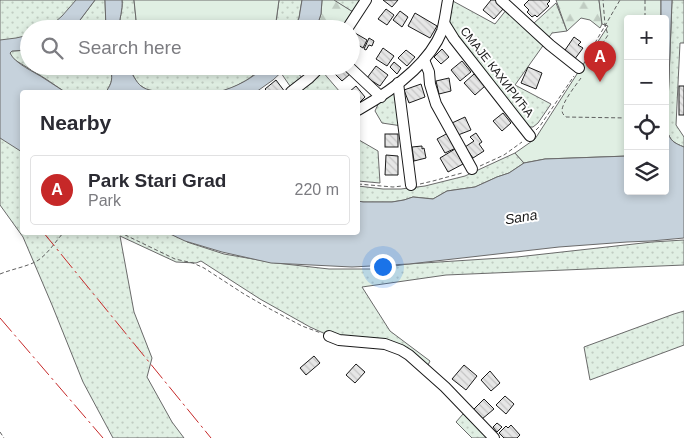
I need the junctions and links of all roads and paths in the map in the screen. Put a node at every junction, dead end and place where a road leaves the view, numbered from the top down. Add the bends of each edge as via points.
1 (366, 0) edge
2 (448, 0) edge
3 (501, 0) edge
4 (603, 0) edge
5 (645, 0) edge
6 (645, 15) edge
7 (353, 20) edge
8 (444, 23) junction
9 (424, 60) junction
10 (581, 72) junction
11 (312, 75) edge
12 (357, 75) edge
13 (398, 83) junction
14 (294, 90) edge
15 (380, 97) junction
16 (360, 109) edge
17 (624, 118) edge
18 (530, 136) dead end
19 (472, 169) dead end
20 (411, 185) dead end
21 (62, 235) edge
22 (126, 235) edge
23 (0, 274) edge
24 (328, 336) joint
25 (0, 432) edge
26 (4, 438) edge
27 (494, 438) edge

1 - 7 street
2 - 8 street
3 - 10 street
4 - 10 path via 608,35
5 - 6 path
8 - 9 street
8 - 18 street, СМAЈЕ КАХИРИЋА
9 - 13 street
9 - 19 street via 436,104
10 - 17 path via 565,102 563,115 570,118
11 - 14 street
12 - 15 street
13 - 15 street
13 - 20 street
15 - 16 street
21 - 23 path via 38,261
22 - 24 path via 174,259 204,268 278,313
24 - 27 street via 385,344 401,350 445,388
25 - 26 path

